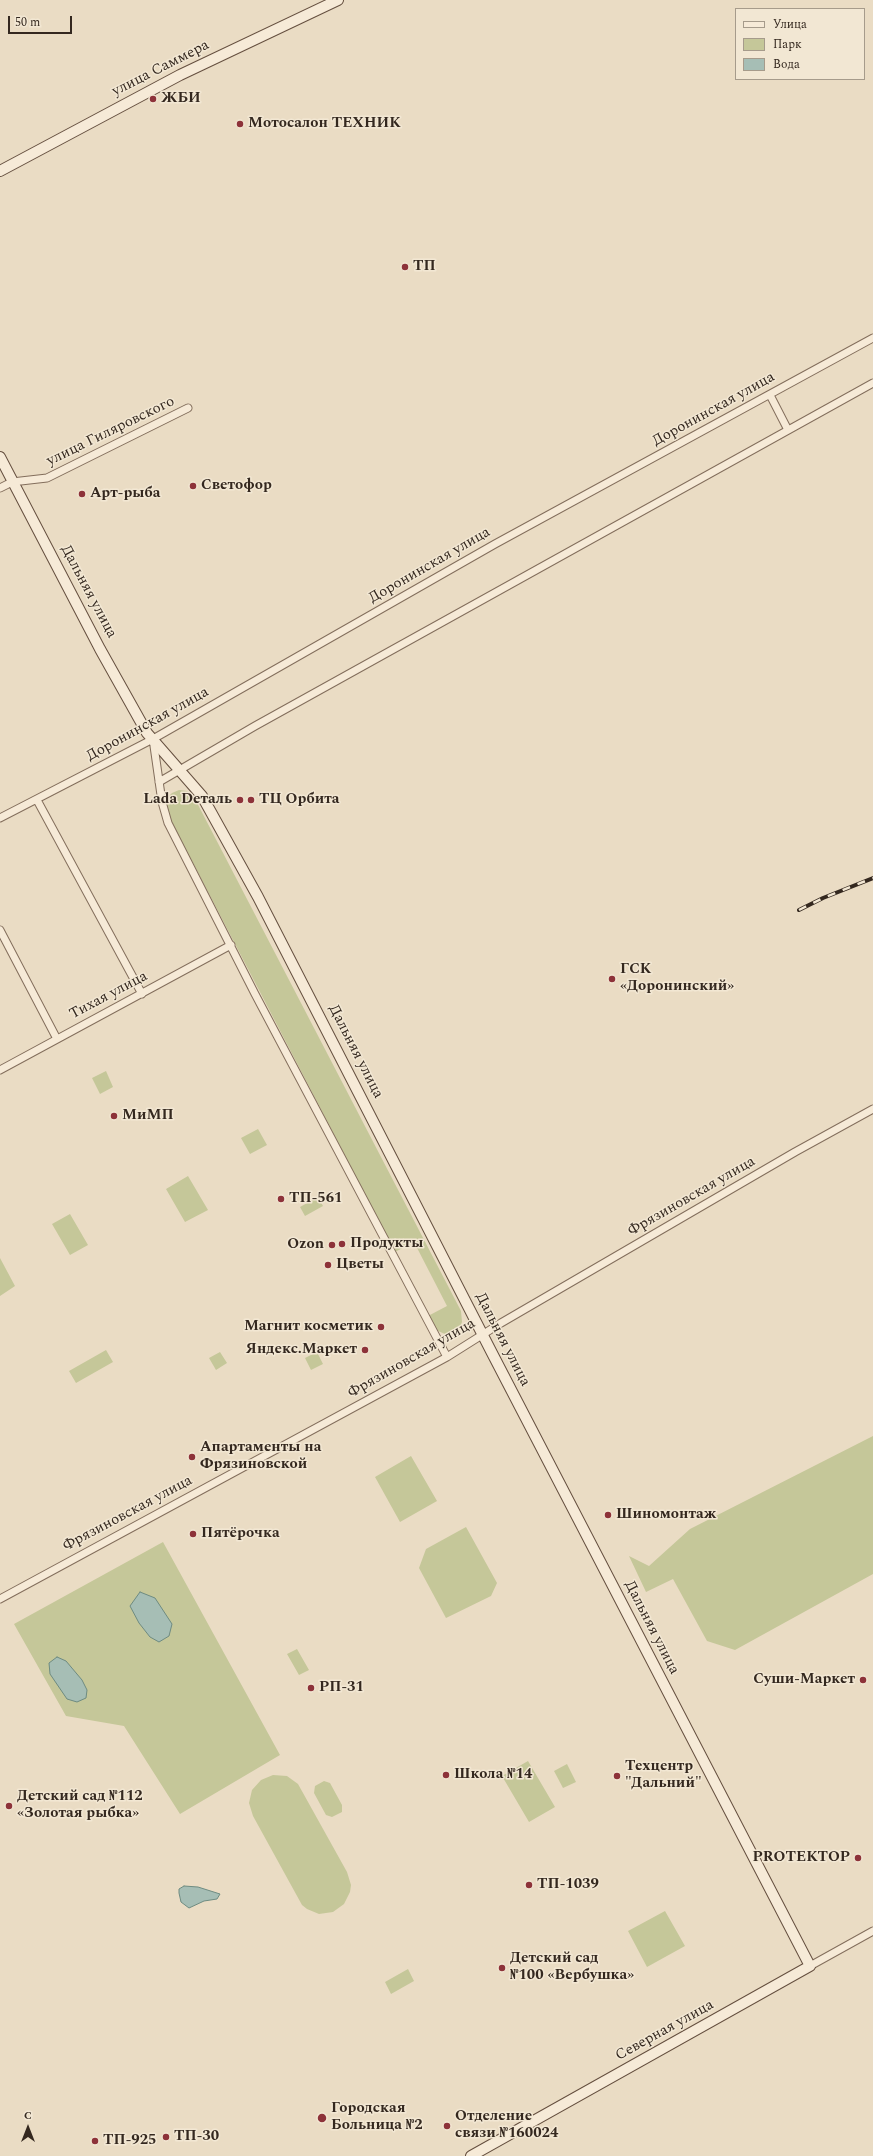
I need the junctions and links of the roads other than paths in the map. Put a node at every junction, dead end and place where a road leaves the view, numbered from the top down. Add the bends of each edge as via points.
1 (338, 0) edge
2 (0, 171) edge
3 (873, 338) edge
4 (873, 383) edge
5 (770, 395) junction
6 (188, 408) dead end
7 (788, 430) junction
8 (0, 457) edge
9 (12, 482) junction
10 (0, 488) edge
11 (152, 739) junction
12 (180, 769) junction
13 (159, 782) junction
14 (36, 800) junction
15 (0, 818) edge
16 (0, 930) edge
17 (231, 945) junction
18 (142, 994) junction
19 (57, 1039) junction
20 (0, 1070) edge
21 (873, 1109) edge
22 (483, 1334) junction
23 (447, 1357) junction
24 (0, 1598) edge
25 (873, 1931) edge
26 (810, 1966) junction
27 (471, 2156) edge

1 - 2 street, улица Саммера via 180,76
3 - 5 street, Доронинская улица
4 - 7 street
5 - 7 street
5 - 11 street, Доронинская улица via 495,544
6 - 9 street, улица Гиляровского via 47,478
7 - 12 street
8 - 9 street, Дальняя улица
9 - 10 street, улица Гиляровского
9 - 11 street, Дальняя улица via 100,649
11 - 12 street, Дальняя улица
11 - 13 street, Дальняя улица
11 - 14 street, Доронинская улица
12 - 13 street
12 - 22 street, Дальняя улица via 202,796 258,897
13 - 17 street, Дальняя улица via 163,811 168,823
14 - 15 street, Доронинская улица
14 - 18 street
16 - 19 street
17 - 18 street, Тихая улица
17 - 23 street, Дальняя улица
18 - 19 street, Тихая улица
19 - 20 street, Тихая улица
21 - 22 street, Фрязиновская улица
22 - 23 street, Фрязиновская улица
22 - 26 street, Дальняя улица
23 - 24 street, Фрязиновская улица
25 - 26 street, Северная улица
26 - 27 street, Северная улица

